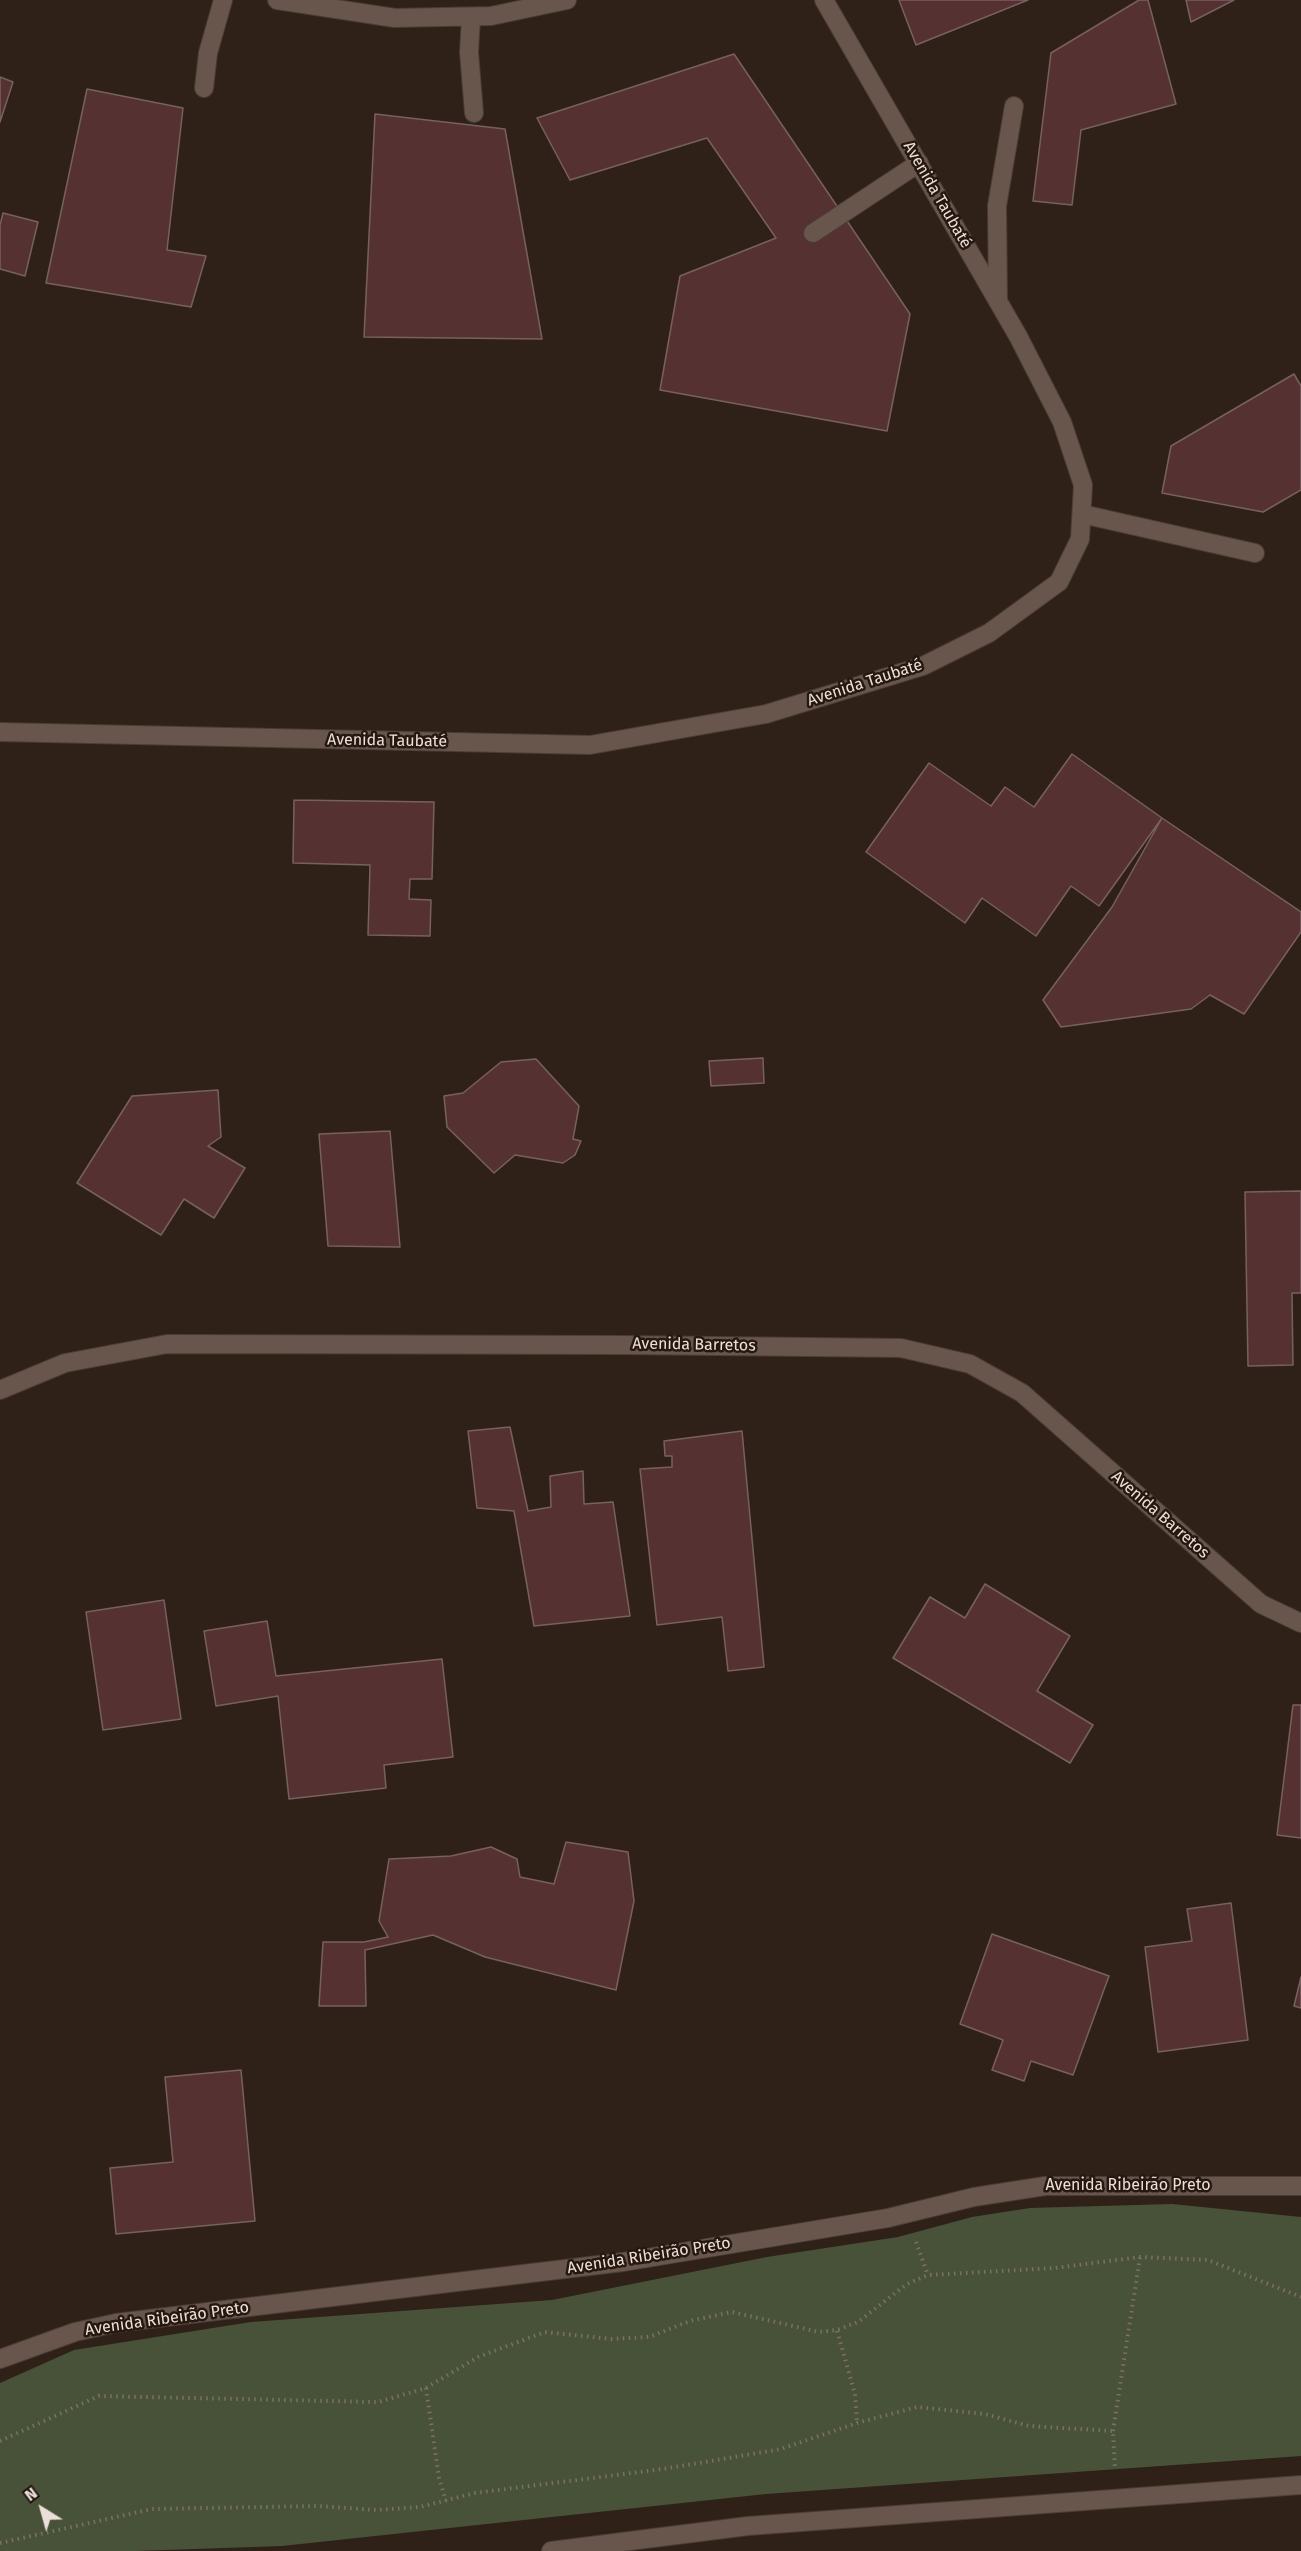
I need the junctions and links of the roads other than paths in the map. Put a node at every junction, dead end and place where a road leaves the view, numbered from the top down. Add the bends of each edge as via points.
1 (223, 0) edge
2 (277, 0) edge
3 (567, 0) edge
4 (824, 0) edge
5 (471, 17) junction
6 (204, 88) dead end
7 (1014, 106) dead end
8 (474, 113) dead end
9 (919, 163) junction
10 (813, 233) dead end
11 (998, 302) junction
12 (1082, 514) junction
13 (1255, 553) dead end
14 (0, 732) edge
15 (0, 1390) edge
16 (1301, 1623) edge
17 (1301, 2186) edge
18 (0, 2359) edge
19 (1301, 2484) edge
20 (551, 2551) edge

1 - 6 street via 208,53
2 - 5 street via 395,18
3 - 5 street
4 - 9 street, Avenida Taubaté
5 - 8 street via 468,52
7 - 11 street via 998,206
9 - 10 street
9 - 11 street, Avenida Taubaté
11 - 12 street, Avenida Taubaté via 1062,422 1083,485
12 - 13 street
12 - 14 street, Avenida Taubaté via 1080,539 1059,582 989,633 923,666 766,714 591,745
15 - 16 street, Avenida Barretos via 64,1363 167,1344 901,1348 970,1364 1022,1393 1261,1604
17 - 18 street, Avenida Ribeirão Preto via 1045,2186 623,2262 116,2323 75,2332
19 - 20 street via 748,2526

